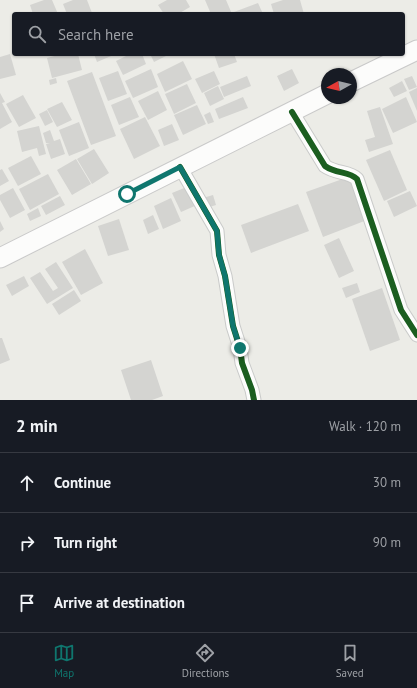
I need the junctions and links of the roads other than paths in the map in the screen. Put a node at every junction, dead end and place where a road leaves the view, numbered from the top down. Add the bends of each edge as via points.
1 (417, 50) edge
2 (405, 56) edge
3 (405, 56) edge
4 (357, 79) edge
5 (321, 97) edge
6 (292, 112) junction
7 (180, 167) junction
8 (0, 258) edge
9 (417, 335) edge
10 (254, 400) edge

1 - 2 main road
3 - 4 main road
5 - 6 main road
6 - 7 main road
6 - 9 street via 325,166 332,171 350,174 358,179 401,310
7 - 8 main road
7 - 10 street via 217,231 219,255 233,326

